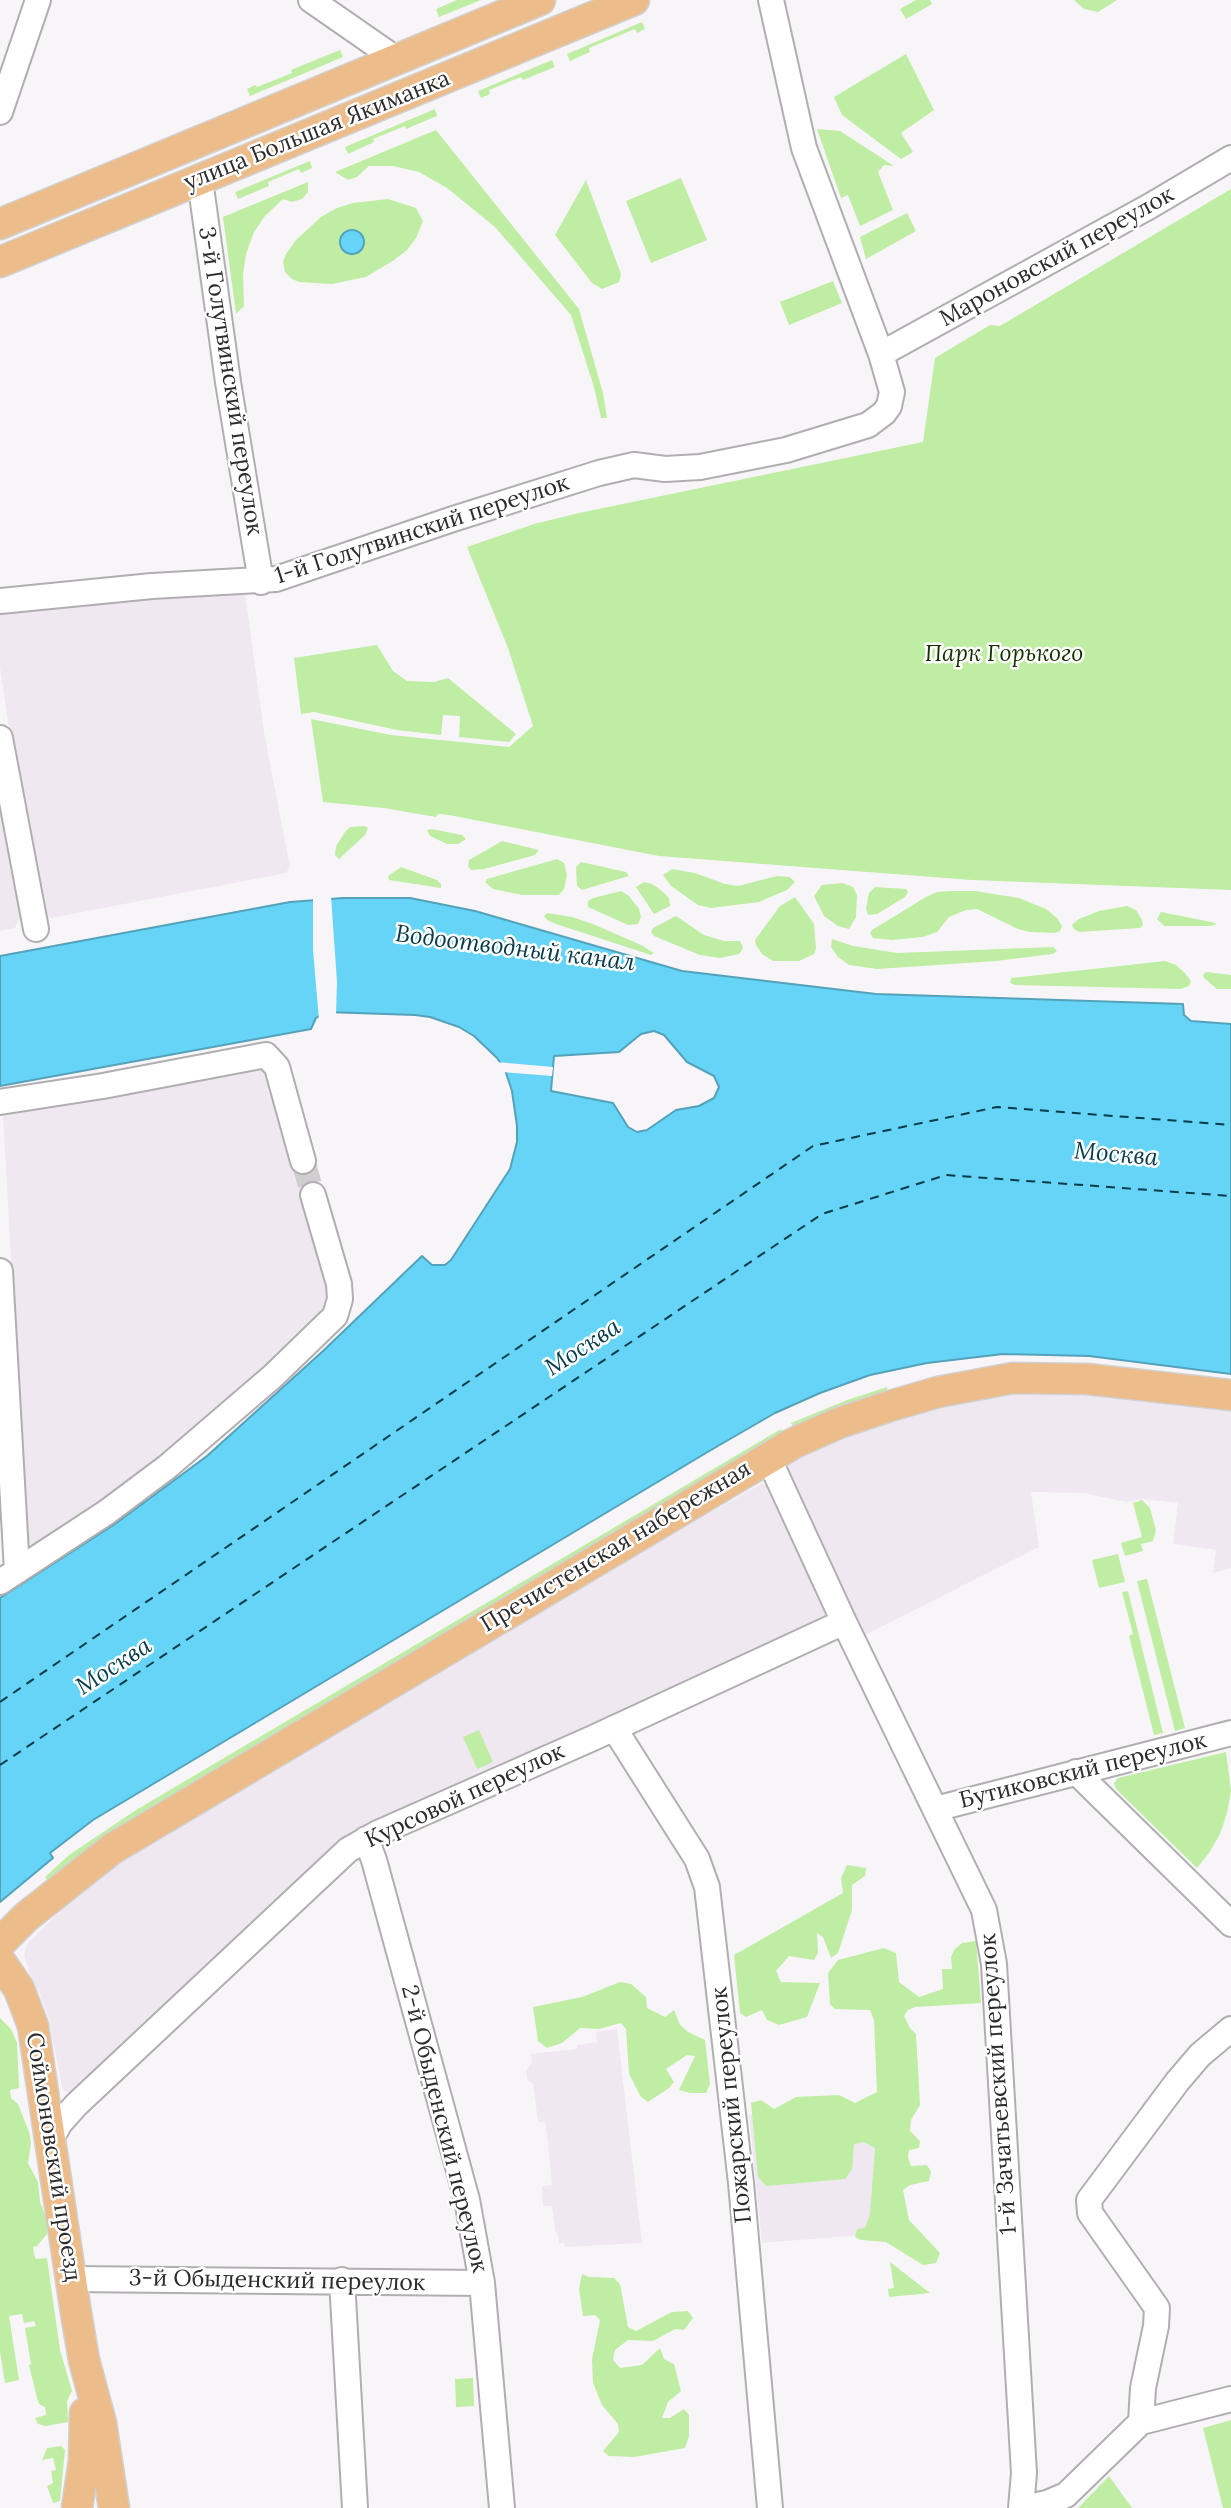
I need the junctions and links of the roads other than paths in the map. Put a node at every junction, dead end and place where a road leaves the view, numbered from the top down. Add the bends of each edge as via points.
1 (37, 0) edge
2 (311, 0) edge
3 (540, 0) edge
4 (634, 0) edge
5 (771, 0) edge
6 (396, 59) junction
7 (0, 112) edge
8 (1231, 158) edge
9 (200, 180) junction
10 (0, 224) edge
11 (0, 262) edge
12 (881, 354) junction
13 (261, 582) junction
14 (0, 601) edge
15 (0, 738) edge
16 (36, 929) dead end
17 (0, 1102) edge
18 (303, 1161) tunnel mouth
19 (313, 1195) tunnel mouth
20 (0, 1270) edge
21 (1231, 1395) edge
22 (768, 1457) junction
23 (8, 1577) edge
24 (844, 1622) junction
25 (614, 1728) junction
26 (1231, 1733) edge
27 (1076, 1772) junction
28 (935, 1809) junction
29 (366, 1839) junction
30 (1231, 1924) edge
31 (1, 1958) edge
32 (1231, 2029) edge
33 (51, 2139) junction
34 (71, 2279) junction
35 (342, 2280) junction
36 (482, 2283) junction
37 (84, 2360) junction
38 (1231, 2399) edge
39 (1141, 2422) junction
40 (77, 2508) edge
41 (114, 2508) edge
42 (355, 2508) edge
43 (502, 2508) edge
44 (770, 2508) edge
45 (1022, 2508) edge

1 - 7 street
2 - 6 street
3 - 6 main road, улица Большая Якиманка
4 - 9 main road, улица Большая Якиманка
5 - 12 street via 804,148
6 - 10 main road, улица Большая Якиманка
8 - 12 street, Мароновский переулок
9 - 11 main road, улица Большая Якиманка
9 - 13 street, 3-й Голутвинский переулок
12 - 13 street, 1-й Голутвинский переулок via 892,392 884,413 868,425 786,450 700,467 634,465
13 - 14 street, 1-й Голутвинский переулок via 152,586
15 - 16 street
17 - 18 street via 266,1055 277,1067
19 - 23 street via 339,1284 335,1316 274,1376 167,1467
20 - 23 street
21 - 22 main road, Пречистенская набережная via 1087,1378 1013,1378 890,1406 839,1423
22 - 24 street, 1-й Зачатьевский переулок
22 - 31 main road, Пречистенская набережная via 112,1849 60,1891
24 - 25 street, Курсовой переулок
24 - 28 street, 1-й Зачатьевский переулок
25 - 29 street, Курсовой переулок
25 - 44 street, Пожарский переулок via 697,1859 707,1887 741,2183
26 - 27 street, Бутиковский переулок
27 - 28 street, Бутиковский переулок
27 - 30 street
28 - 45 street, 1-й Зачатьевский переулок via 984,1910 994,1964 1024,2473
29 - 33 street, Курсовой переулок via 340,1858 76,2105
29 - 36 street, 2-й Обыденский переулок via 467,2200
31 - 33 main road, Соймоновский проезд via 33,2026
32 - 39 street via 1177,2082 1089,2200 1090,2213 1157,2308
33 - 34 main road, Соймоновский проезд
34 - 35 street, 3-й Обыденский переулок
34 - 37 main road, Соймоновский проезд
35 - 36 street, 3-й Обыденский переулок
35 - 42 street
36 - 43 street, 2-й Обыденский переулок
37 - 40 main road, Соймоновский проезд via 85,2431
37 - 41 main road, Соймоновский проезд via 101,2423
38 - 39 street
39 - 45 street via 1066,2495

